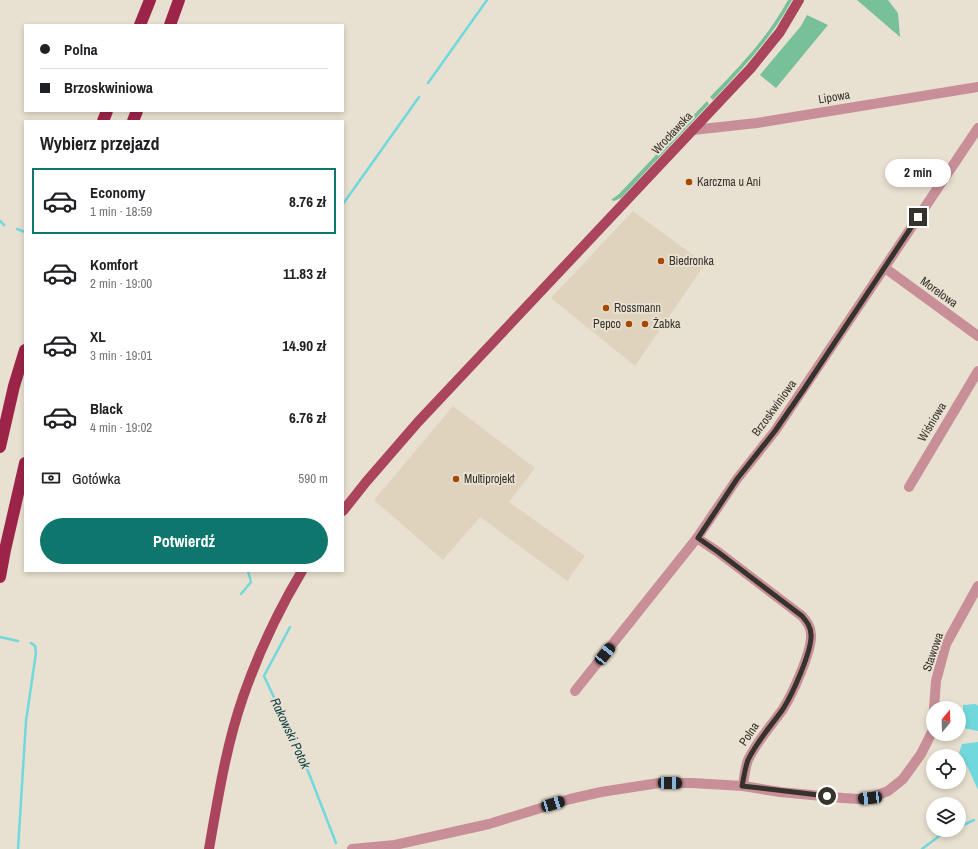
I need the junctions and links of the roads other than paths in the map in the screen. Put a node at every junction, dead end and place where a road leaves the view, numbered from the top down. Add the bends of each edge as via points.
1 (150, 0) edge
2 (179, 0) edge
3 (799, 0) edge
4 (140, 24) edge
5 (170, 24) edge
6 (978, 87) edge
7 (978, 128) edge
8 (693, 130) junction
9 (885, 268) junction
10 (978, 336) edge
11 (24, 353) edge
12 (978, 371) edge
13 (0, 447) edge
14 (24, 467) edge
15 (909, 487) dead end
16 (344, 510) edge
17 (698, 538) junction
18 (301, 572) edge
19 (0, 577) edge
20 (978, 586) edge
21 (575, 691) dead end
22 (935, 701) edge
23 (928, 741) edge
24 (742, 786) junction
25 (209, 849) edge
26 (352, 849) edge

1 - 4 highway
2 - 5 highway
3 - 8 main road, Wrocławska via 765,51
6 - 8 street, Lipowa via 757,123
7 - 9 street, Brzoskwiniowa
8 - 16 main road, Wrocławska via 418,422
9 - 10 street, Morelowa
9 - 17 street, Brzoskwiniowa via 791,408 737,479
11 - 13 highway
12 - 15 street, Wiśniowa
14 - 19 highway
17 - 21 street, Brzoskwiniowa
17 - 24 street, Polna via 802,616 810,629 811,643 791,693 749,759
18 - 25 main road via 273,625 243,697 219,789
20 - 22 street, Stawowa via 946,644 936,681
23 - 24 street via 903,779 888,791 870,798 843,798
24 - 26 street via 659,783 601,792 489,824 395,845

